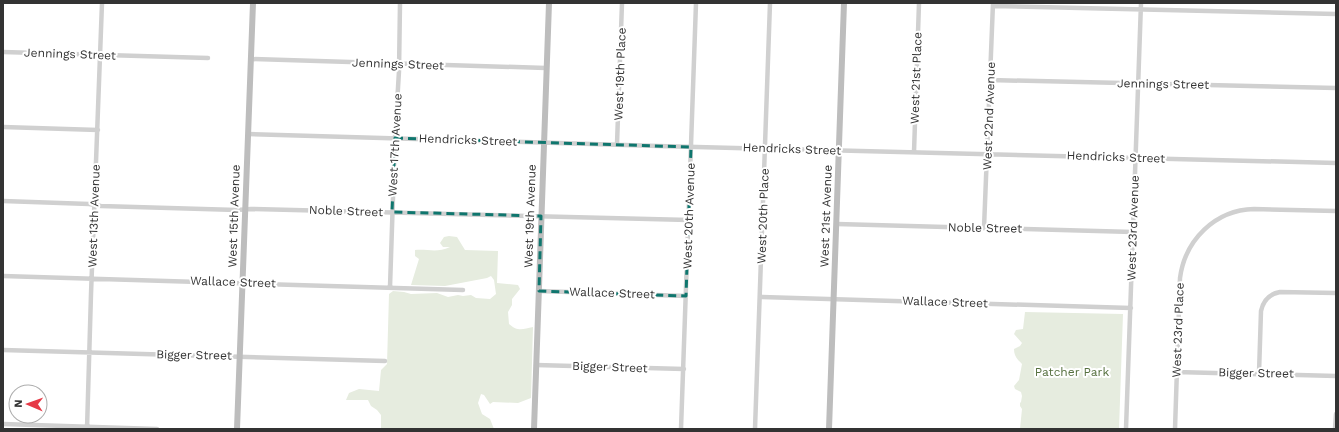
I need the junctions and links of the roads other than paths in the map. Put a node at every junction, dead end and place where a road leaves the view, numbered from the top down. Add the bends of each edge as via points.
1 (102, 3) edge
2 (253, 3) edge
3 (400, 3) edge
4 (549, 3) edge
5 (622, 3) edge
6 (696, 3) edge
7 (770, 3) edge
8 (844, 3) edge
9 (919, 3) edge
10 (1141, 3) edge
11 (993, 4) edge
12 (1141, 10) junction
13 (1336, 14) edge
14 (3, 52) edge
15 (100, 55) junction
16 (208, 58) dead end
17 (251, 60) junction
18 (399, 64) junction
19 (546, 68) junction
20 (990, 80) junction
21 (1138, 84) junction
22 (1336, 88) edge
23 (3, 127) edge
24 (98, 130) junction
25 (248, 134) junction
26 (395, 138) junction
27 (544, 142) junction
28 (617, 144) junction
29 (691, 147) junction
30 (765, 148) junction
31 (839, 150) junction
32 (914, 152) junction
33 (987, 154) junction
34 (1136, 158) junction
35 (1336, 163) edge
36 (3, 201) edge
37 (95, 205) junction
38 (245, 209) junction
39 (1336, 211) edge
40 (392, 212) junction
41 (541, 216) junction
42 (689, 220) junction
43 (837, 224) junction
44 (984, 228) junction
45 (1133, 232) junction
46 (3, 276) edge
47 (91, 278) junction
48 (242, 282) junction
49 (390, 287) junction
50 (463, 290) dead end
51 (538, 291) junction
52 (1336, 293) edge
53 (686, 296) junction
54 (760, 297) junction
55 (834, 299) junction
56 (1131, 308) junction
57 (3, 350) edge
58 (89, 352) junction
59 (240, 357) junction
60 (385, 361) dead end
61 (536, 365) junction
62 (684, 369) junction
63 (1176, 372) junction
64 (1259, 373) junction
65 (1336, 376) edge
66 (1336, 414) edge
67 (3, 424) edge
68 (87, 428) edge
69 (157, 429) edge
70 (237, 429) edge
71 (534, 429) edge
72 (681, 429) edge
73 (755, 429) edge
74 (829, 429) edge
75 (1126, 429) edge
76 (1175, 429) edge
77 (1335, 429) edge

1 - 15 street, West 13th Avenue
2 - 17 street, West 15th Avenue
3 - 18 street, West 17th Avenue
4 - 19 street, West 19th Avenue
5 - 28 street, West 19th Place
6 - 29 street, West 20th Avenue
7 - 30 street, West 20th Place
8 - 31 street, West 21st Avenue
9 - 32 street, West 21st Place
10 - 12 street, West 23rd Avenue
11 - 12 street
11 - 20 street, West 22nd Avenue
12 - 13 street
12 - 21 street, West 23rd Avenue
14 - 15 street, Jennings Street
15 - 16 street, Jennings Street
15 - 24 street, West 13th Avenue
17 - 18 street, Jennings Street
17 - 25 street, West 15th Avenue
18 - 19 street, Jennings Street
18 - 26 street, West 17th Avenue
19 - 27 street, West 19th Avenue
20 - 21 street, Jennings Street
20 - 33 street, West 22nd Avenue
21 - 22 street, Jennings Street
21 - 34 street, West 23rd Avenue
23 - 24 street
24 - 37 street, West 13th Avenue
25 - 26 street, Hendricks Street
25 - 38 street, West 15th Avenue
26 - 27 street, Hendricks Street
26 - 40 street, West 17th Avenue
27 - 28 street, Hendricks Street
27 - 41 street, West 19th Avenue
28 - 29 street, Hendricks Street
29 - 30 street, Hendricks Street
29 - 42 street, West 20th Avenue
30 - 31 street, Hendricks Street
30 - 54 street, West 20th Place
31 - 32 street, Hendricks Street
31 - 43 street, West 21st Avenue
32 - 33 street, Hendricks Street
33 - 34 street, Hendricks Street
33 - 44 street, West 22nd Avenue
34 - 35 street, Hendricks Street
34 - 45 street, West 23rd Avenue
36 - 37 street, Noble Street
37 - 38 street, Noble Street
37 - 47 street, West 13th Avenue
38 - 40 street, Noble Street
38 - 48 street, West 15th Avenue
39 - 63 street, West 23rd Place via 1241,210 1215,221 1199,235 1188,252 1181,272
40 - 41 street, Noble Street
40 - 49 street, West 17th Avenue
41 - 42 street, Noble Street
41 - 51 street, West 19th Avenue
42 - 53 street, West 20th Avenue
43 - 44 street, Noble Street
43 - 55 street, West 21st Avenue
44 - 45 street, Noble Street
45 - 56 street, West 23rd Avenue
46 - 47 street, Wallace Street
47 - 48 street, Wallace Street
47 - 58 street, West 13th Avenue
48 - 49 street, Wallace Street
48 - 59 street, West 15th Avenue
49 - 50 street, Wallace Street
51 - 53 street, Wallace Street
51 - 61 street, West 19th Avenue
52 - 64 street via 1280,292 1269,296 1261,311
53 - 62 street, West 20th Avenue
54 - 55 street, Wallace Street
54 - 73 street, West 20th Place
55 - 56 street, Wallace Street
55 - 74 street, West 21st Avenue
56 - 75 street, West 23rd Avenue
57 - 58 street, Bigger Street
58 - 59 street, Bigger Street
58 - 68 street, West 13th Avenue
59 - 60 street, Bigger Street
59 - 70 street, West 15th Avenue
61 - 62 street, Bigger Street
61 - 71 street, West 19th Avenue
62 - 72 street, West 20th Avenue
63 - 64 street, Bigger Street
63 - 76 street, West 23rd Place
64 - 65 street, Bigger Street
66 - 77 street
67 - 68 street
68 - 69 street

